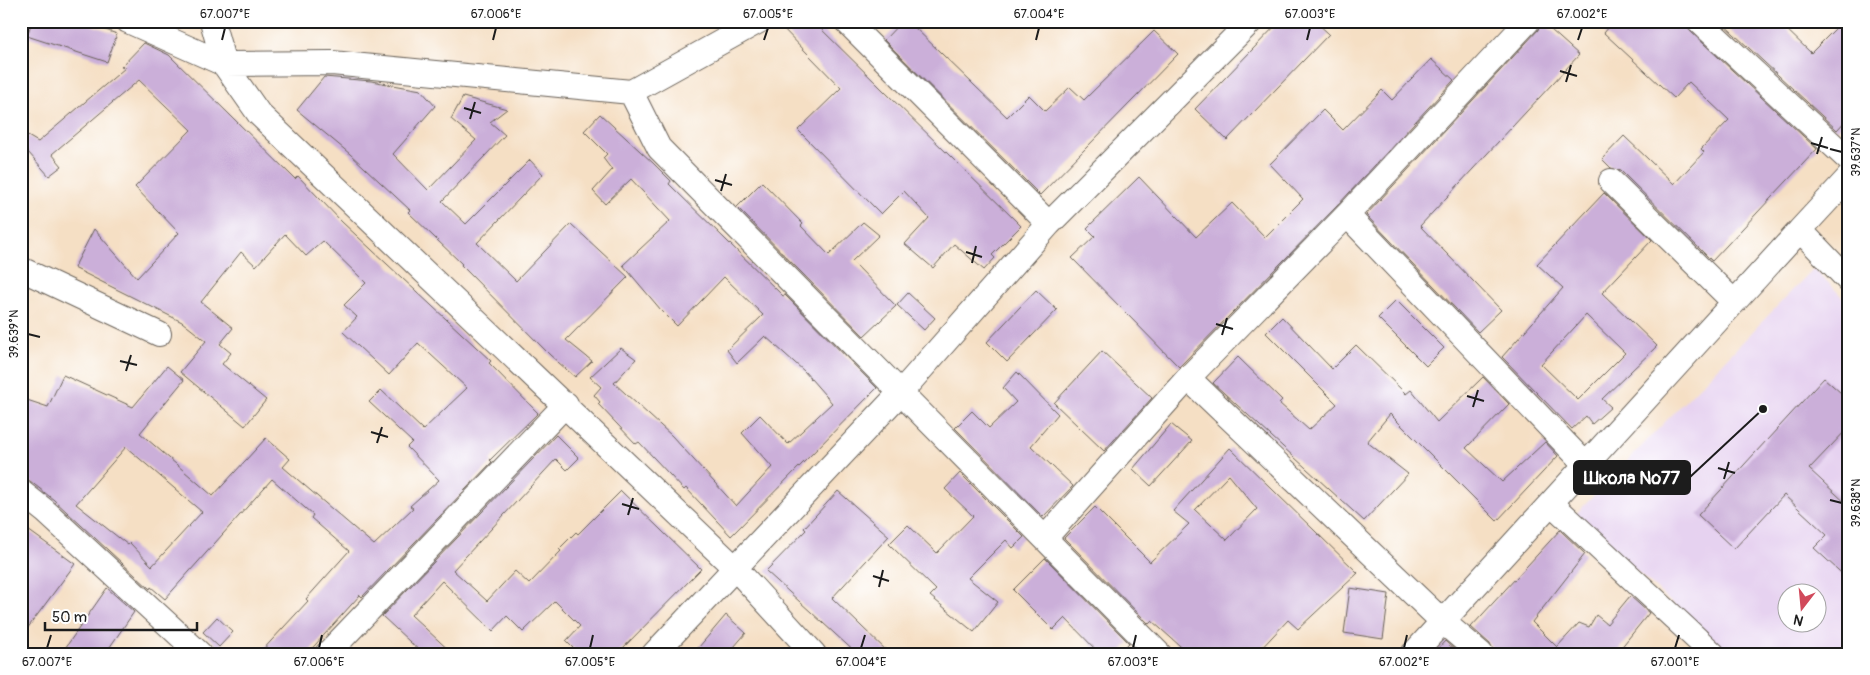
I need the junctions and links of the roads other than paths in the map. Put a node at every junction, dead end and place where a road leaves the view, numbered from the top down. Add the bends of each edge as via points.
1 (128, 21) edge
2 (212, 21) edge
3 (759, 21) edge
4 (846, 21) edge
5 (1252, 21) edge
6 (1528, 21) edge
7 (1699, 21) edge
8 (224, 64) junction
9 (631, 92) junction
10 (1849, 160) edge
11 (1849, 177) edge
12 (1611, 181) dead end
13 (1347, 215) junction
14 (1049, 224) junction
15 (1800, 230) junction
16 (21, 269) edge
17 (1849, 281) edge
18 (1734, 302) junction
19 (159, 334) dead end
20 (1188, 378) junction
21 (901, 392) junction
22 (566, 404) junction
23 (1586, 465) junction
24 (21, 492) edge
25 (1551, 503) junction
26 (1045, 538) junction
27 (735, 568) junction
28 (1442, 621) junction
29 (200, 654) edge
30 (328, 654) edge
31 (654, 654) edge
32 (814, 654) edge
33 (1159, 654) edge
34 (1413, 654) edge
35 (1481, 654) edge
36 (1714, 654) edge

1 - 8 street
2 - 8 street
3 - 9 street
4 - 14 street
5 - 14 street
6 - 13 street
7 - 10 street
8 - 9 street via 332,63
8 - 22 street via 258,114
9 - 21 street via 659,148
11 - 15 street
12 - 18 street
13 - 20 street
13 - 23 street
14 - 21 street
15 - 17 street
15 - 18 street
16 - 19 street
18 - 23 street
20 - 26 street
20 - 28 street
21 - 26 street
21 - 27 street
22 - 27 street
22 - 30 street
23 - 25 street
24 - 29 street
25 - 28 street
25 - 36 street
26 - 33 street
27 - 31 street
27 - 32 street
28 - 34 street
28 - 35 street

